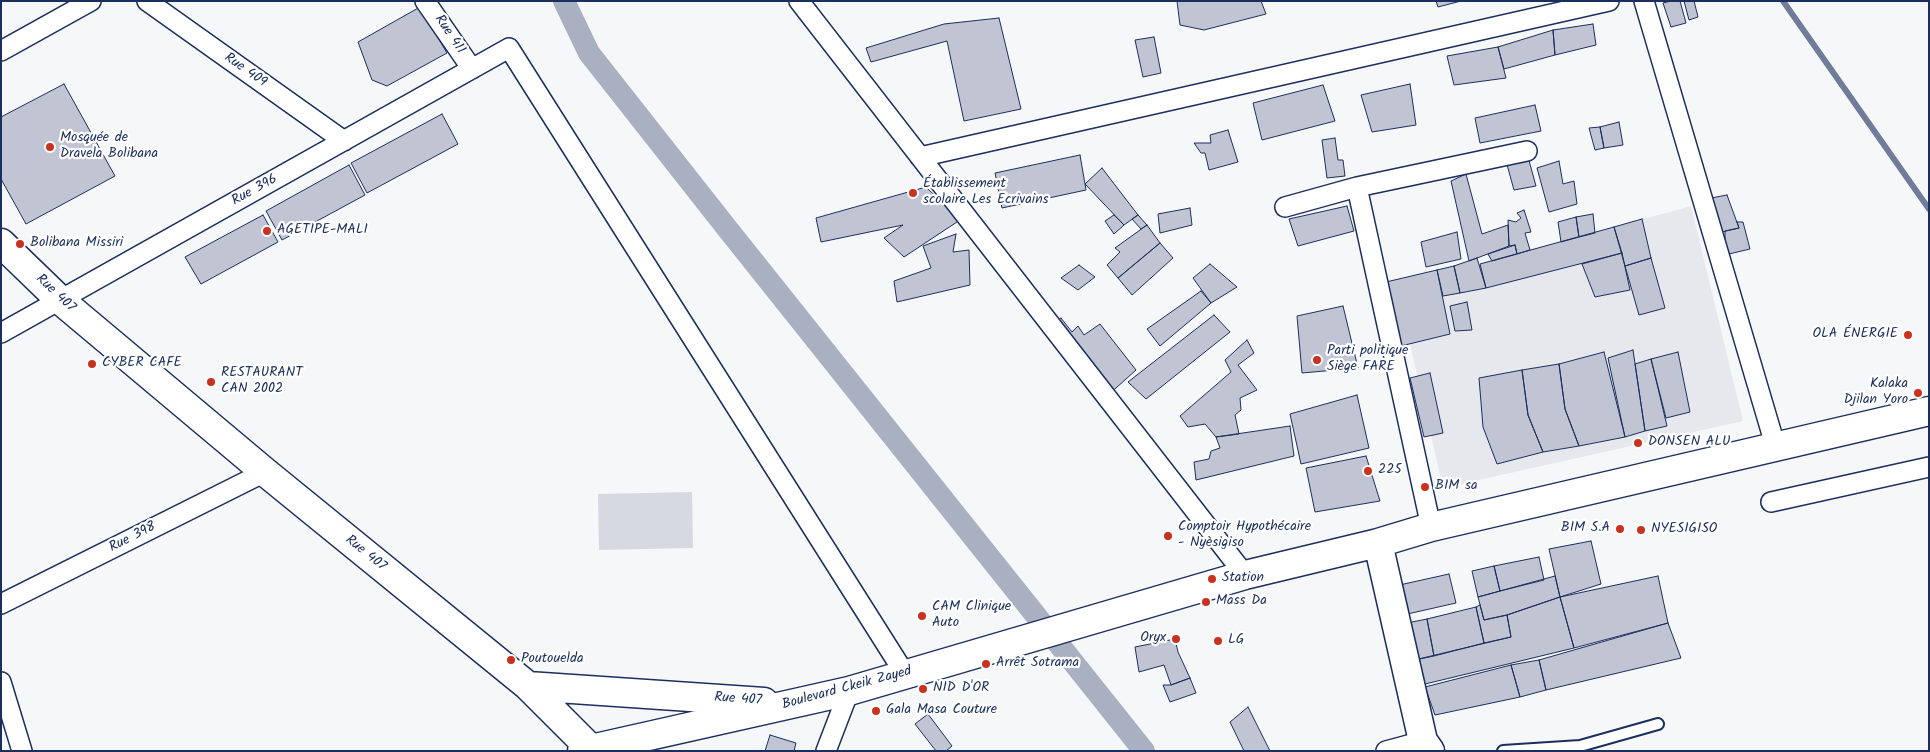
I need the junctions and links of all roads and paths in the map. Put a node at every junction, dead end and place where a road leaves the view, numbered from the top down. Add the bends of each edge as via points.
1 (91, 1) edge
2 (147, 1) edge
3 (426, 1) edge
4 (799, 1) edge
5 (1609, 1) edge
6 (1644, 1) edge
7 (1, 51) edge
8 (472, 69) junction
9 (344, 141) junction
10 (1527, 151) dead end
11 (920, 156) junction
12 (1357, 187) junction
13 (1285, 207) dead end
14 (1, 243) edge
15 (60, 300) junction
16 (1, 333) edge
17 (1929, 411) edge
18 (1776, 448) junction
19 (1929, 467) edge
20 (265, 472) junction
21 (1771, 502) dead end
22 (1431, 527) junction
23 (1378, 543) junction
24 (1246, 575) junction
25 (1, 604) edge
26 (905, 674) junction
27 (1, 682) edge
28 (528, 686) junction
29 (849, 691) junction
30 (796, 704) junction
31 (1658, 724) dead end
32 (1426, 746) edge
33 (586, 750) edge
34 (22, 751) edge
35 (826, 751) edge
36 (1386, 751) edge
37 (1503, 751) edge

1 - 7 street
2 - 9 street, Rue 409
3 - 8 street, Rue 411
4 - 11 street
5 - 11 street
6 - 18 street
8 - 9 street, Rue 396
8 - 26 street, Rue 396 via 509,48
9 - 15 street, Rue 396
10 - 12 street
11 - 24 street
12 - 13 street
12 - 22 street
14 - 15 main road, Rue 407
15 - 16 street, Rue 396
15 - 20 main road, Rue 407
17 - 18 main road, Boulevard Ckeik Zayed
18 - 22 main road, Boulevard Ckeik Zayed
19 - 21 street
20 - 25 street, Rue 398
20 - 28 main road, Rue 407
22 - 23 main road, Boulevard Ckeik Zayed
23 - 24 main road, Boulevard Ckeik Zayed
23 - 32 main road
24 - 26 main road, Boulevard Ckeik Zayed
26 - 29 main road, Boulevard Ckeik Zayed
27 - 34 street
28 - 30 main road, Rue 407
28 - 33 main road
29 - 30 main road, Boulevard Ckeik Zayed
29 - 35 street
30 - 33 main road, Boulevard Ckeik Zayed
31 - 37 lane via 1580,746
32 - 36 street

